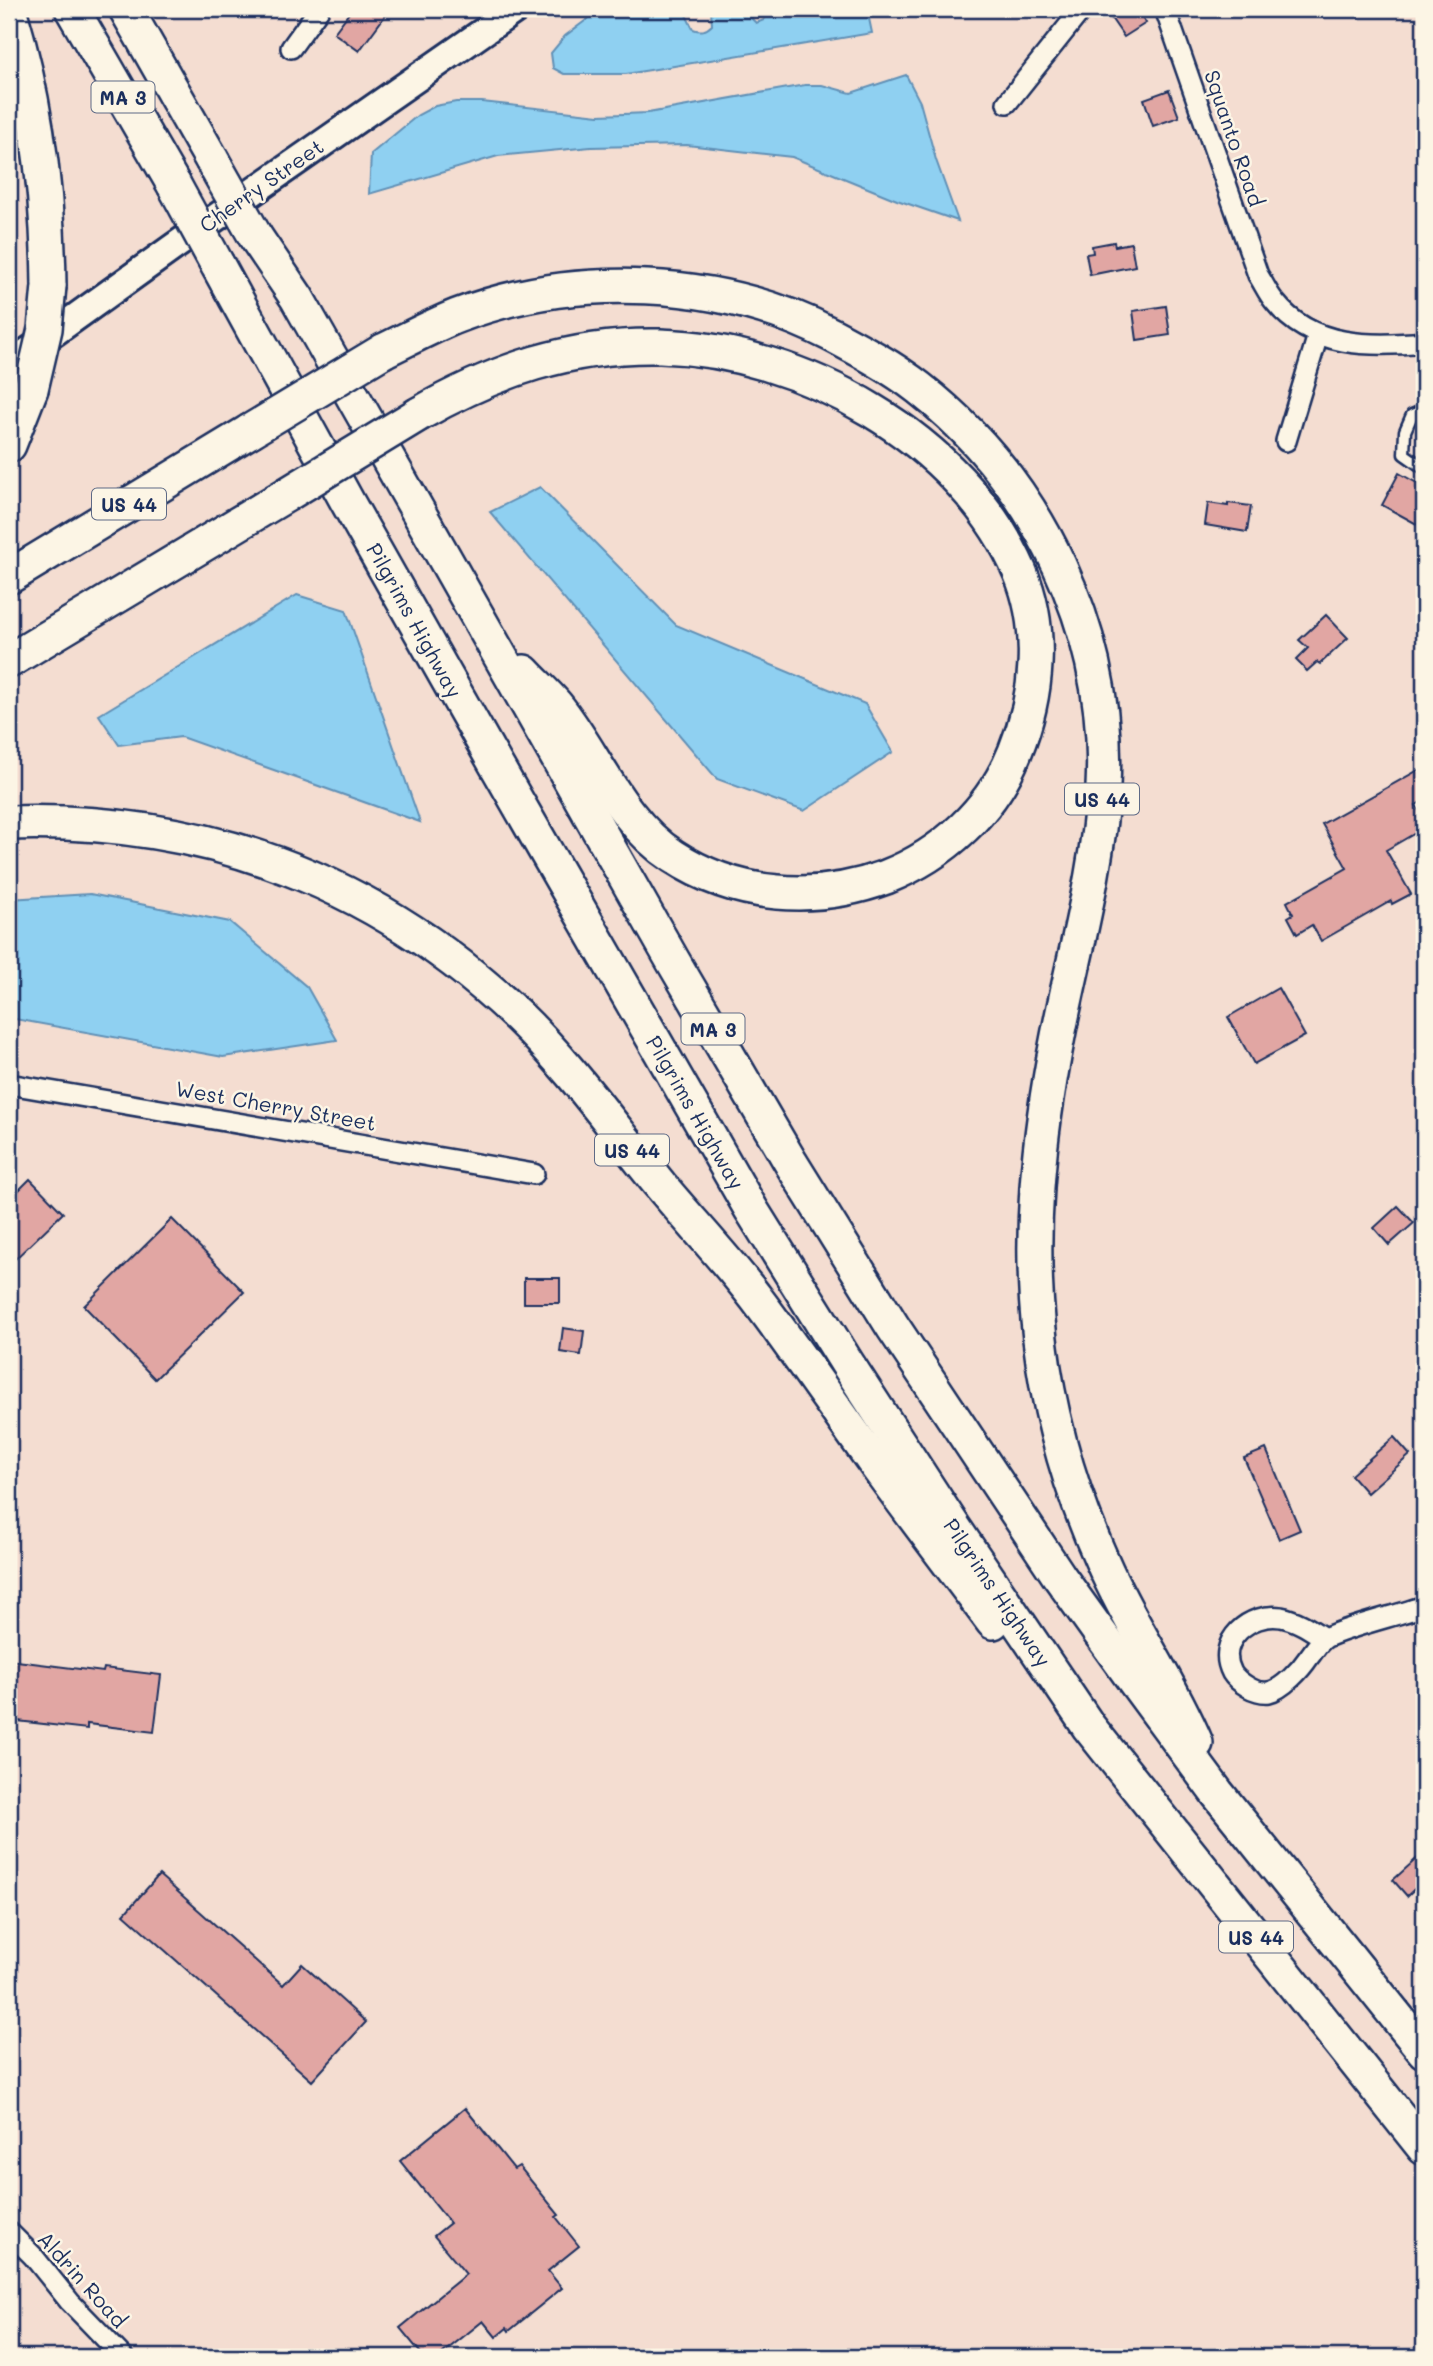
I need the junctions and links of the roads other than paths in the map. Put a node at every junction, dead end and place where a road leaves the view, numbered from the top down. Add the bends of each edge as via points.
1 (9, 9) edge
2 (72, 9) edge
3 (126, 9) edge
4 (319, 9) edge
5 (516, 9) edge
6 (1082, 9) edge
7 (1165, 9) edge
8 (290, 48) dead end
9 (1007, 103) dead end
10 (1318, 335) junction
11 (1424, 342) edge
12 (9, 365) edge
13 (1424, 410) edge
14 (1286, 441) dead end
15 (9, 445) edge
16 (1424, 468) edge
17 (9, 578) edge
18 (491, 638) junction
19 (9, 661) edge
20 (9, 824) edge
21 (9, 1084) edge
22 (534, 1174) dead end
23 (1424, 1606) edge
24 (1324, 1638) junction
25 (1089, 1727) junction
26 (1217, 1793) junction
27 (1424, 2051) edge
28 (1424, 2148) edge
29 (9, 2232) edge
30 (123, 2357) edge

1 - 15 highway, bridge via 24,70 48,230 45,329 31,389
2 - 25 highway, Pilgrims Highway / MA 3, bridge via 751,1209 869,1397
3 - 18 highway, MA 3, bridge
4 - 8 street
5 - 12 main road, Cherry Street
6 - 9 street
7 - 10 street, Squanto Road via 1263,281 1275,303
10 - 11 street via 1364,344
10 - 14 street
13 - 16 lane via 1412,415 1405,431 1404,454
17 - 26 highway, US 44, bridge via 383,351 460,315 498,303 588,288 677,290 724,297 775,310 821,329 917,386 955,419 985,450 1043,531 1079,611 1104,738 1099,829 1038,1157 1036,1292 1048,1395 1080,1507 1103,1565 1178,1700
18 - 19 highway, bridge via 556,705 631,814 669,854 741,886 796,894 872,882 926,858 949,842 979,812 1010,764 1023,733 1035,669 1029,603 1001,537 980,506 891,423 852,398 772,366 690,349 634,346 562,355 462,389
18 - 26 highway, MA 3 via 673,961 886,1315 1059,1576
20 - 25 highway, US 44 via 51,822 141,829 229,846 323,881 395,920 472,974 561,1062 754,1296 1006,1640
21 - 22 street, West Cherry Street
23 - 24 street
24 - 24 street via 1302,1667 1268,1692 1254,1690 1232,1673 1231,1640 1245,1624 1263,1616 1303,1624
25 - 28 highway, Pilgrims Highway / US 44
26 - 27 highway, US 44
29 - 30 street, Aldrin Road

